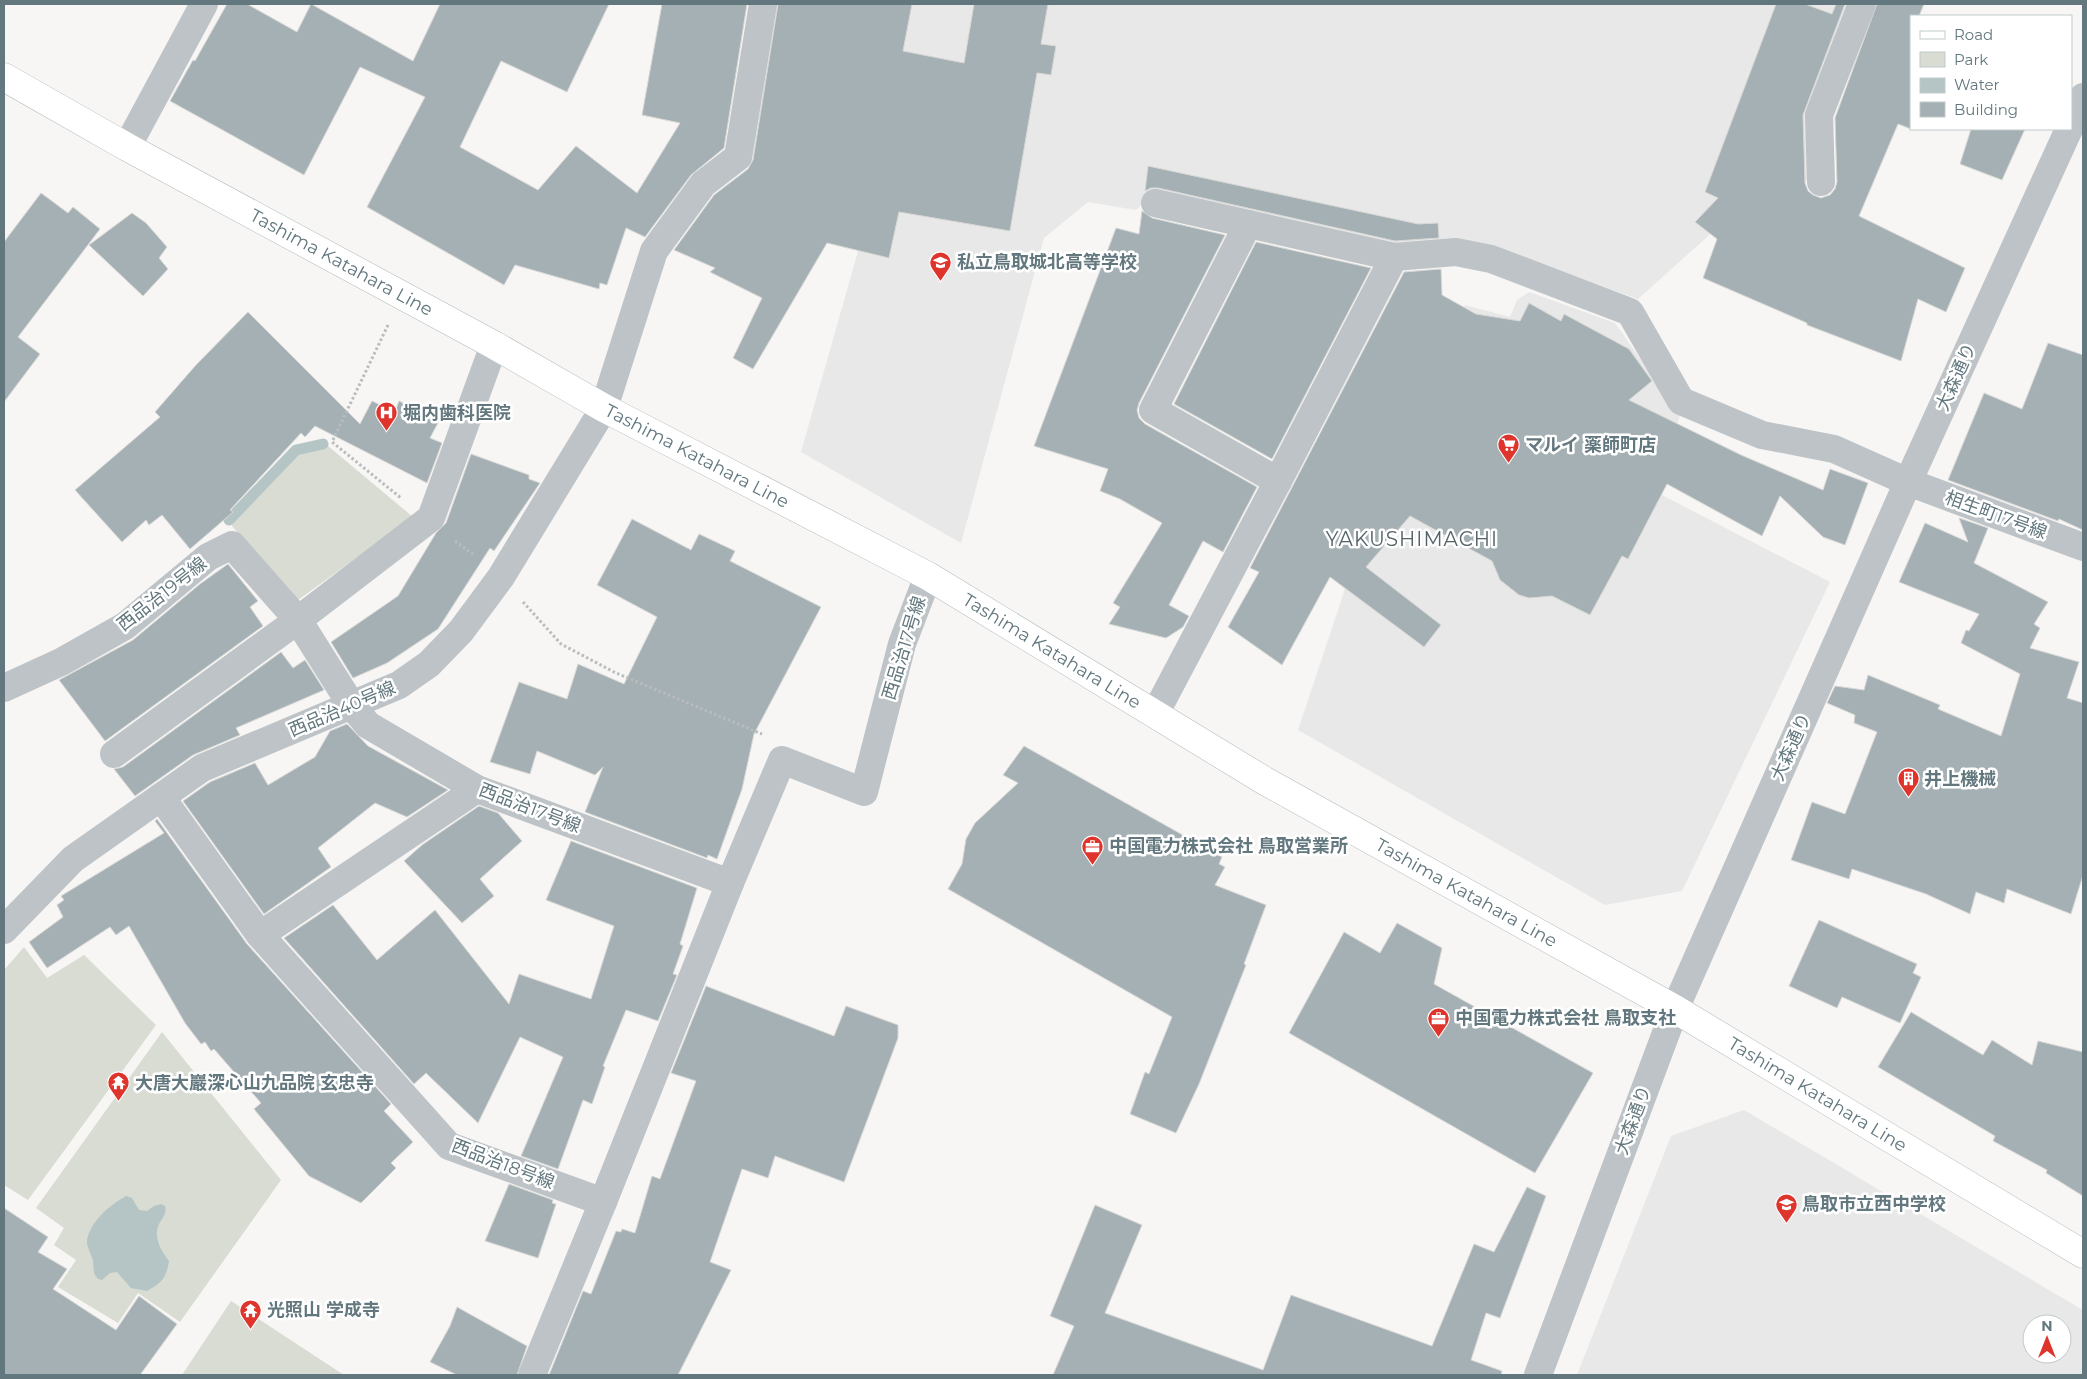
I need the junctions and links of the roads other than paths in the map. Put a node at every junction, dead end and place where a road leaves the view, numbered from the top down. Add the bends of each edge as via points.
1 (204, 4) edge
2 (764, 4) edge
3 (1862, 4) edge
4 (4, 77) edge
5 (2083, 97) edge
6 (2072, 122) edge
7 (2069, 130) edge
8 (127, 147) junction
9 (1821, 182) dead end
10 (1155, 204) dead end
11 (1248, 224) junction
12 (1394, 257) junction
13 (494, 345) junction
14 (604, 408) junction
15 (1278, 480) junction
16 (1908, 482) junction
17 (2083, 547) edge
18 (928, 576) junction
19 (298, 620) junction
20 (4, 688) edge
21 (352, 706) junction
22 (1155, 714) junction
23 (114, 754) dead end
24 (476, 788) junction
25 (161, 797) junction
26 (730, 883) junction
27 (4, 930) edge
28 (260, 936) junction
29 (1675, 1009) junction
30 (604, 1202) junction
31 (2083, 1254) edge
32 (532, 1375) edge
33 (1538, 1375) edge

1 - 8 street
2 - 14 street, 西品治40号線 via 738,157 703,184 654,251
3 - 9 street via 1820,115
4 - 8 main road, Tashima Katahara Line
5 - 6 street
7 - 16 street, 大森通り
8 - 13 main road, Tashima Katahara Line
10 - 11 street, 相生町17号線
11 - 12 street, 相生町17号線
11 - 15 street via 1153,410
12 - 15 street
12 - 16 street, 相生町17号線 via 1456,252 1491,259 1630,312 1681,401 1762,436 1834,449
13 - 14 main road, Tashima Katahara Line
13 - 19 street via 431,518
14 - 18 main road, Tashima Katahara Line
14 - 21 street, 西品治40号線 via 501,576 461,631 428,664 398,686
15 - 22 street
16 - 17 street, 相生町17号線
16 - 29 street, 大森通り
18 - 22 main road, Tashima Katahara Line
18 - 26 street, 西品治17号線 via 902,644 864,792 782,760
19 - 20 street, 西品治19号線 via 232,545 208,557 125,626 61,662
19 - 21 street, 西品治17号線
19 - 23 street
21 - 24 street, 西品治17号線 via 368,725
21 - 25 street, 西品治40号線 via 202,768
22 - 29 main road, Tashima Katahara Line via 1265,781
24 - 26 street, 西品治17号線
24 - 28 street
25 - 27 street, 西品治40号線 via 74,859
25 - 28 street, 西品治18号線
26 - 30 street
28 - 30 street, 西品治18号線 via 449,1146
29 - 31 main road, Tashima Katahara Line
29 - 33 street, 大森通り
30 - 32 street

